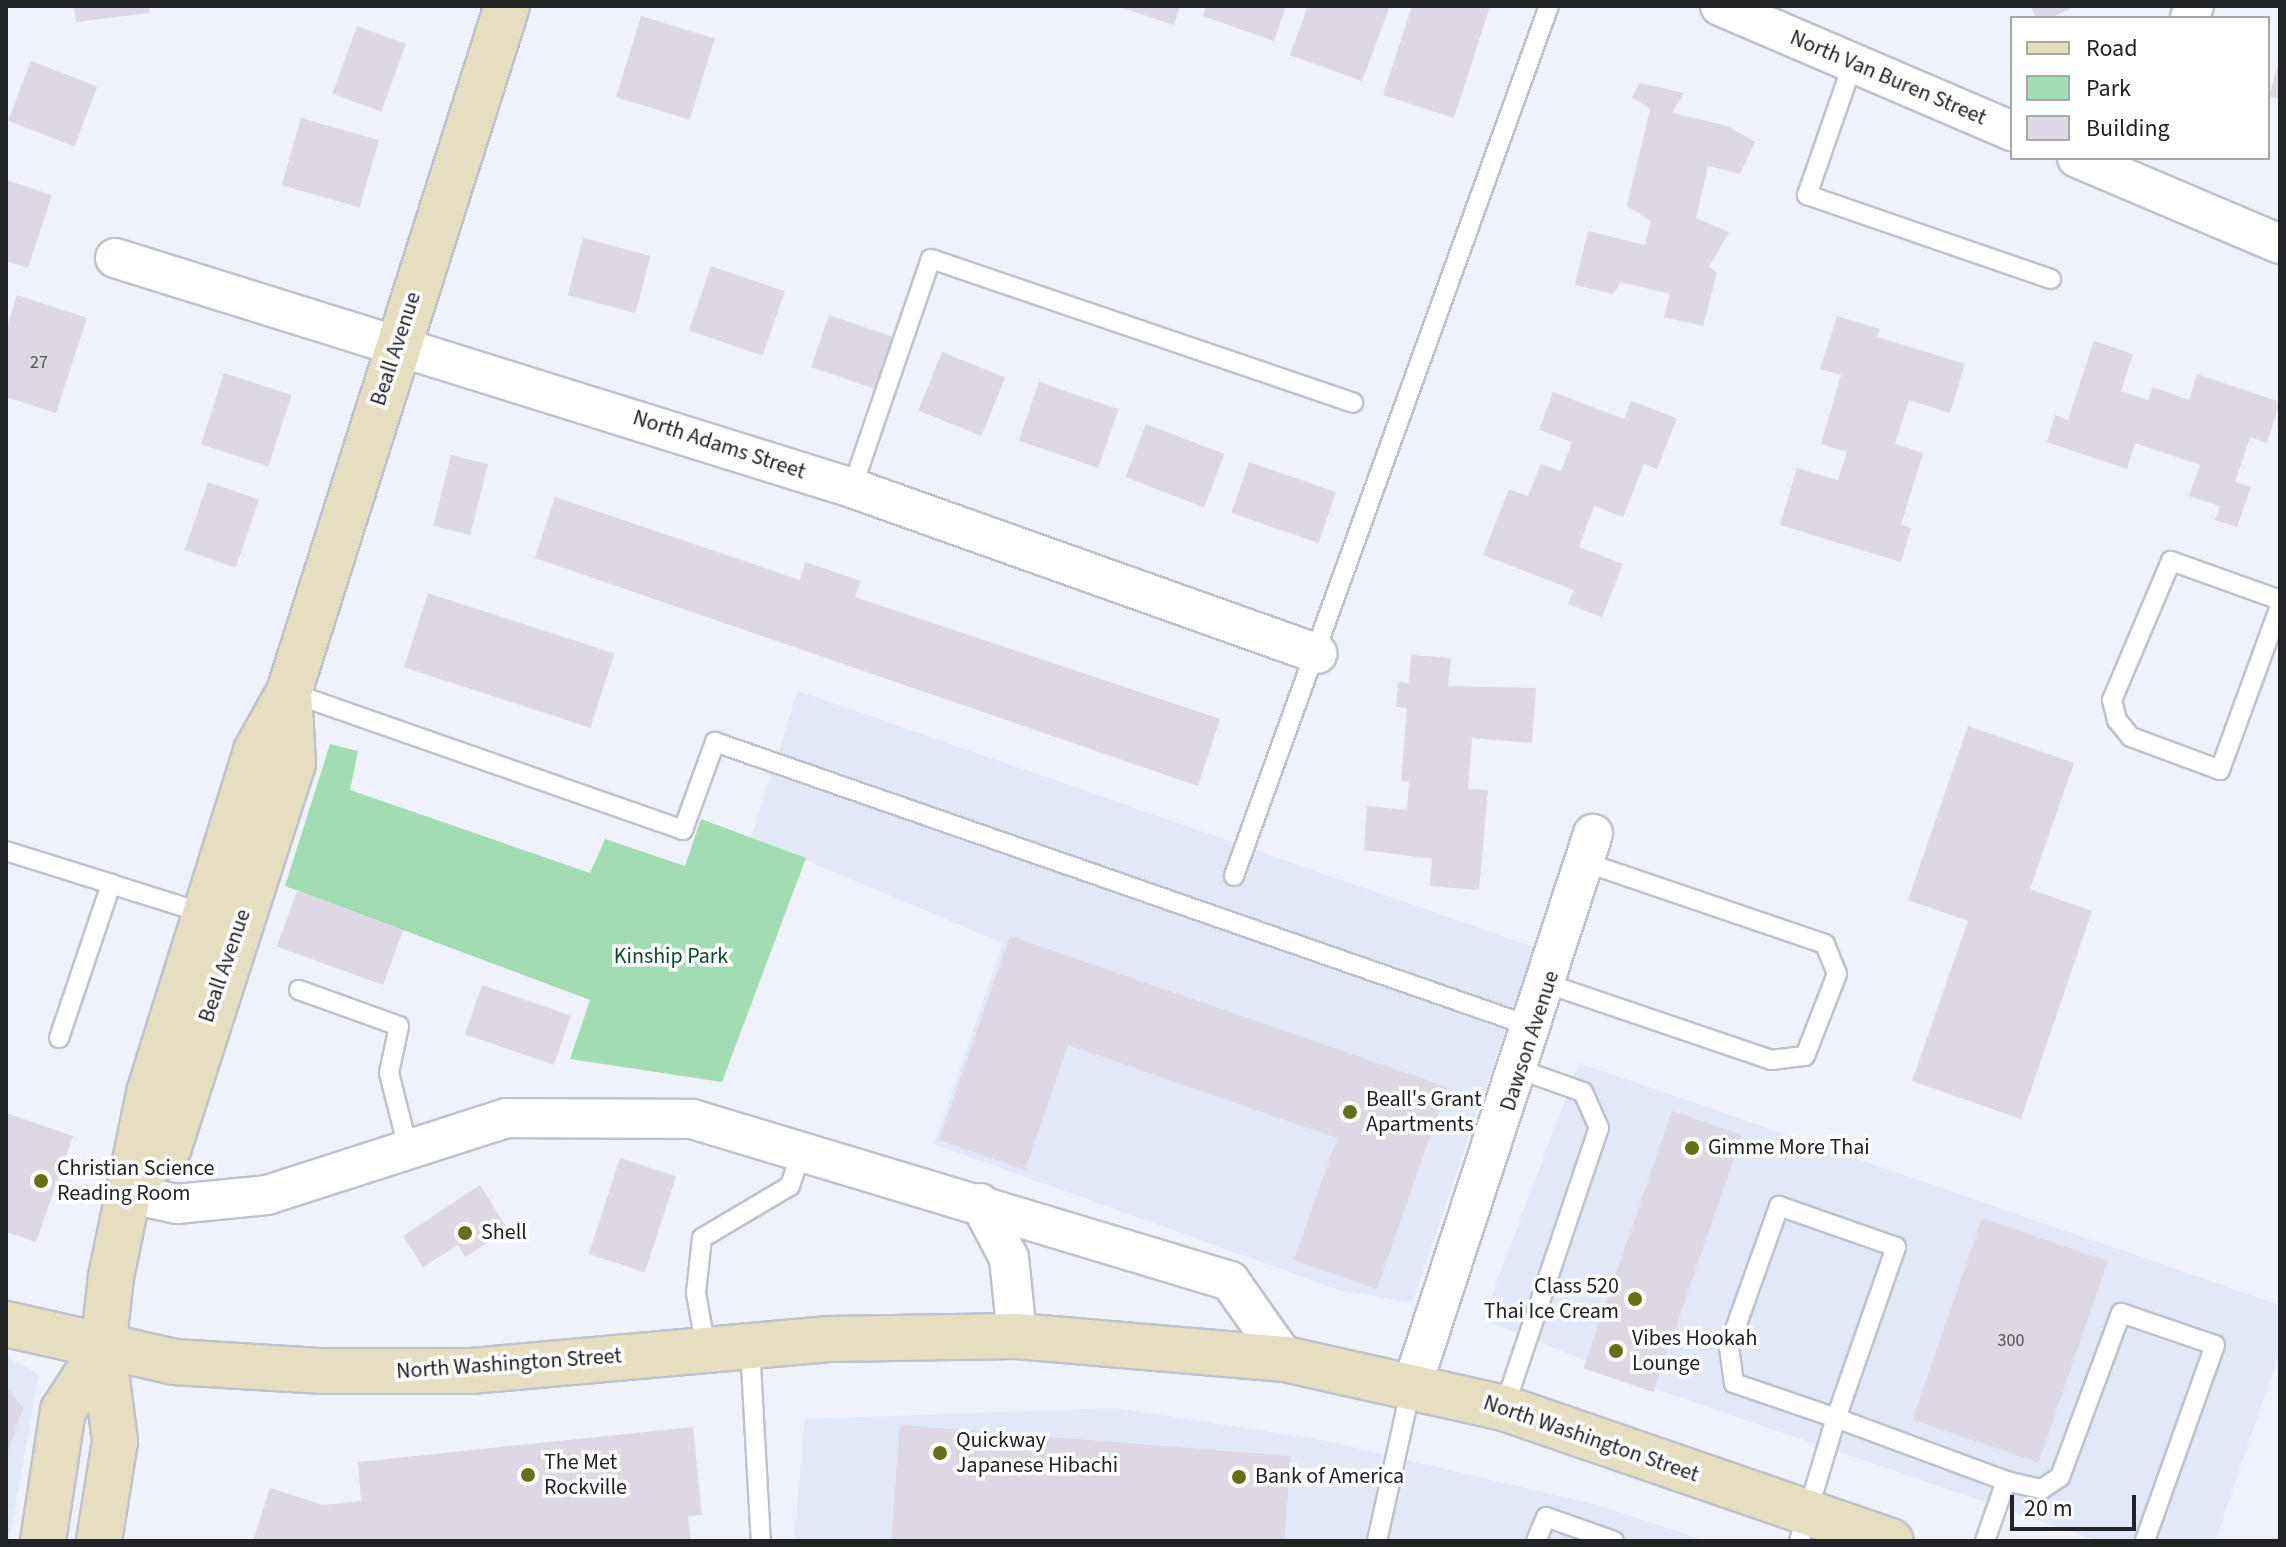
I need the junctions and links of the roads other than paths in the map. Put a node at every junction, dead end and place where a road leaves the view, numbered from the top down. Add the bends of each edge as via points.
1 (507, 6) edge
2 (1549, 6) edge
3 (1720, 6) edge
4 (1853, 63) junction
5 (2010, 130) edge
6 (2088, 160) edge
7 (2140, 170) edge
8 (2280, 244) edge
9 (115, 258) dead end
10 (2051, 279) dead end
11 (398, 342) junction
12 (1353, 403) dead end
13 (852, 488) junction
14 (2280, 603) edge
15 (1317, 654) junction
16 (289, 692) junction
17 (1588, 848) joint
18 (6, 851) edge
19 (1234, 876) dead end
20 (111, 884) junction
21 (222, 919) junction
22 (1548, 984) junction
23 (299, 990) dead end
24 (1533, 1027) junction
25 (59, 1038) dead end
26 (1521, 1070) junction
27 (408, 1148) junction
28 (802, 1149) junction
29 (132, 1187) junction
30 (980, 1203) junction
31 (6, 1324) edge
32 (1017, 1336) junction
33 (749, 1344) junction
34 (103, 1349) junction
35 (706, 1349) junction
36 (1285, 1359) junction
37 (1413, 1383) junction
38 (1504, 1408) junction
39 (1836, 1418) junction
40 (2006, 1481) junction
41 (1802, 1526) edge
42 (43, 1541) edge
43 (99, 1541) edge
44 (761, 1541) edge
45 (1377, 1541) edge
46 (1536, 1541) edge
47 (1614, 1541) edge
48 (1891, 1541) edge
49 (1985, 1541) edge
50 (2145, 1541) edge

1 - 11 street, Beall Avenue
2 - 15 lane
3 - 4 street, North Van Buren Street
4 - 5 street, North Van Buren Street
4 - 10 lane via 1807,195
6 - 7 street
7 - 8 street
9 - 11 street, North Adams Street
11 - 13 street, North Adams Street
11 - 16 street, Beall Avenue
12 - 13 lane via 931,259
13 - 15 street, North Adams Street
14 - 14 lane via 2220,770 2131,737 2117,720 2112,700 2171,561
15 - 19 lane
16 - 21 street, Beall Avenue via 293,764
16 - 24 lane via 683,830 715,742
17 - 22 street, Dawson Avenue
17 - 22 lane via 1825,944 1837,974 1805,1056 1771,1060
18 - 20 lane
20 - 21 lane
20 - 25 lane
21 - 29 street, Beall Avenue via 169,1147
22 - 24 street, Dawson Avenue
23 - 27 lane via 399,1026 389,1073
24 - 26 street, Dawson Avenue
26 - 37 street, Dawson Avenue
26 - 38 lane via 1583,1092 1599,1128
27 - 28 street via 507,1118 577,1113 692,1119
27 - 29 street via 297,1187 219,1203
28 - 30 street
28 - 35 lane via 790,1186 702,1238 696,1293
29 - 34 street
30 - 32 street via 1009,1258
30 - 36 street via 1230,1281
31 - 34 street, North Washington Street
32 - 33 street, North Washington Street
32 - 36 street, North Washington Street
33 - 35 street, North Washington Street
33 - 44 lane
34 - 35 street, North Washington Street via 258,1369 393,1373
34 - 42 street via 63,1411
34 - 43 street via 115,1441
36 - 37 street, North Washington Street
37 - 38 street, North Washington Street
37 - 45 lane
38 - 41 street, North Washington Street
39 - 39 lane via 1896,1247 1779,1206 1729,1346 1734,1383
39 - 40 lane
39 - 41 lane
40 - 49 lane
40 - 50 lane via 2042,1489 2060,1477 2121,1313 2215,1345
41 - 48 street, North Washington Street
46 - 47 lane via 1546,1517

